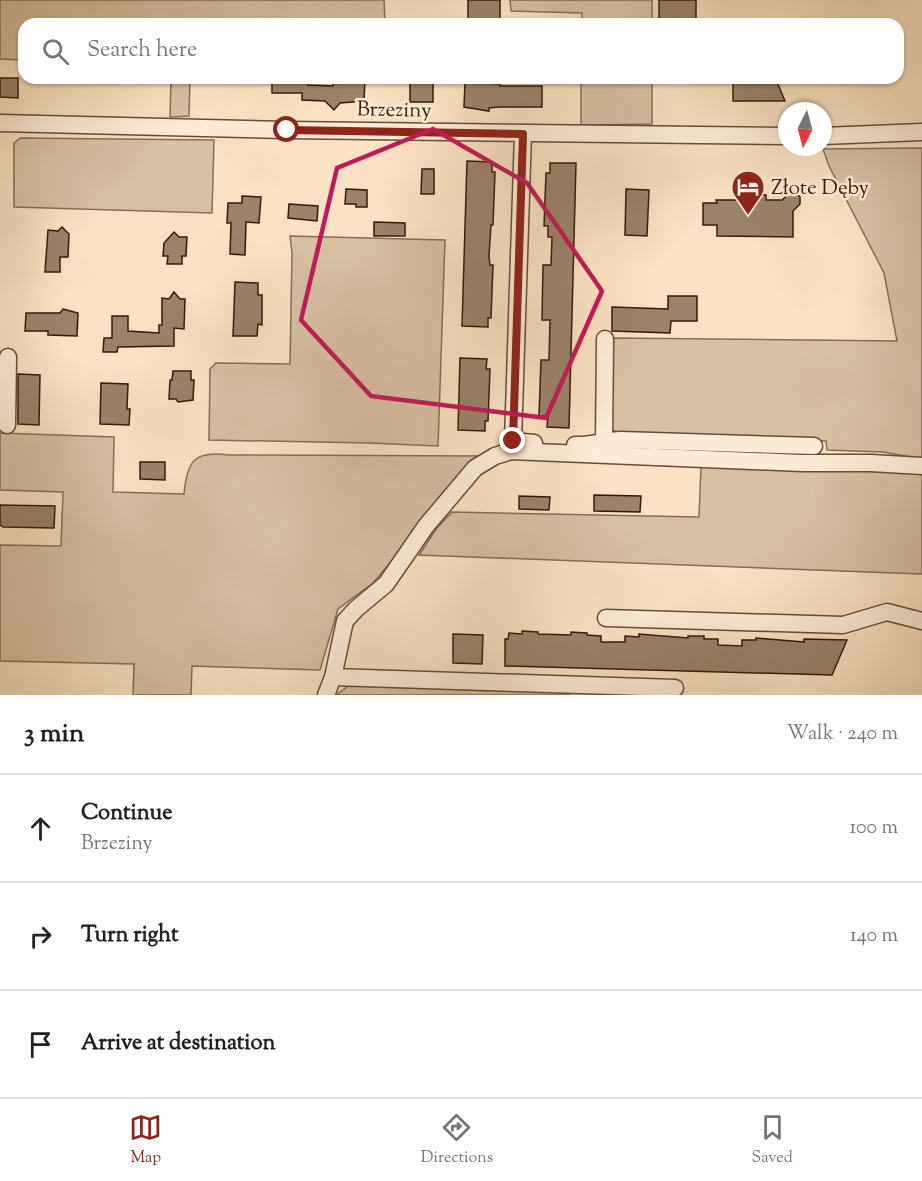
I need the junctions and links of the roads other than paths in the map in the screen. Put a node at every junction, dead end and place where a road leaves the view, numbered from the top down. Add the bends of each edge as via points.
1 (0, 123) edge
2 (922, 132) edge
3 (523, 134) junction
4 (778, 136) edge
5 (832, 136) edge
6 (605, 339) dead end
7 (8, 357) dead end
8 (7, 425) dead end
9 (604, 440) junction
10 (814, 446) dead end
11 (922, 466) edge
12 (606, 618) dead end
13 (922, 621) edge
14 (333, 677) junction
15 (675, 688) dead end
16 (326, 695) edge

1 - 3 street, Brzeziny
2 - 5 street
3 - 4 street, Brzeziny
3 - 9 street via 513,441 587,446
6 - 9 street
7 - 8 street
9 - 10 street
11 - 14 street via 511,451 495,456 475,468 426,526 386,584 345,621
12 - 13 street via 843,625 888,612
14 - 15 street
14 - 16 street

